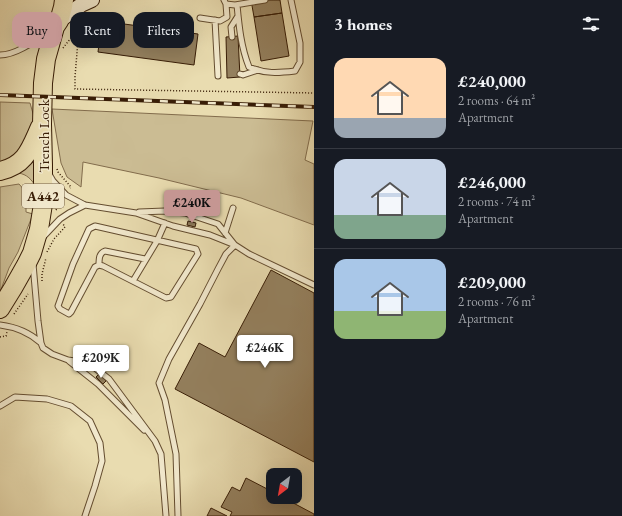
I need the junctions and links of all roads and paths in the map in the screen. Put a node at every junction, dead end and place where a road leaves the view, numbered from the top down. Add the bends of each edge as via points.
1 (64, 0) edge
2 (265, 0) edge
3 (291, 0) edge
4 (225, 2) edge
5 (87, 3) edge
6 (237, 5) junction
7 (61, 12) edge
8 (238, 16) junction
9 (200, 18) dead end
10 (62, 20) edge
11 (215, 20) junction
12 (232, 37) dead end
13 (70, 39) edge
14 (21, 48) edge
15 (49, 48) edge
16 (63, 48) dead end
17 (77, 48) edge
18 (0, 54) edge
19 (258, 70) junction
20 (240, 74) dead end
21 (218, 76) dead end
22 (314, 93) edge
23 (42, 124) junction
24 (50, 165) junction
25 (0, 171) edge
26 (66, 195) junction
27 (85, 205) junction
28 (233, 208) dead end
29 (54, 213) dead end
30 (136, 213) junction
31 (165, 223) junction
32 (225, 233) junction
33 (157, 241) junction
34 (234, 245) junction
35 (33, 250) junction
36 (145, 259) junction
37 (99, 265) junction
38 (133, 280) junction
39 (314, 285) edge
40 (0, 309) edge
41 (0, 325) edge
42 (41, 343) junction
43 (68, 360) junction
44 (0, 406) edge
45 (155, 441) junction
46 (85, 516) edge
47 (166, 516) edge
48 (178, 516) edge

1 - 7 highway, Trench Lock / A442
2 - 6 lane
3 - 19 lane via 300,43 300,62 295,71 278,73
4 - 6 lane
4 - 11 lane via 227,17 220,21
5 - 10 street
6 - 8 lane
8 - 12 lane via 231,27
8 - 19 lane via 245,58 249,67
9 - 11 lane
11 - 21 lane
13 - 16 path
14 - 18 lane via 5,55
15 - 23 highway, Trench Lock / A442 via 43,83
17 - 22 path via 74,89
19 - 20 lane
23 - 24 highway, Trench Lock / A442
23 - 25 highway via 25,157 14,166
24 - 26 lane via 53,181
24 - 26 path via 71,187
24 - 35 highway, Trench Lock / A442
26 - 27 lane
26 - 29 path
27 - 30 lane
27 - 35 lane via 60,219
28 - 32 lane
30 - 31 lane
30 - 32 lane via 185,213 218,224
31 - 33 lane
31 - 34 lane via 210,235
32 - 34 lane
33 - 36 lane
33 - 37 lane via 95,226 90,229 72,264 58,306 60,309 69,314 71,312 95,266
33 - 38 lane via 196,250 198,254 172,297 166,298
34 - 39 lane
34 - 48 lane via 226,254 169,359 159,383 176,454
35 - 40 highway, Trench Lock / A442
35 - 42 lane
36 - 37 lane via 105,251 100,255
36 - 38 lane
37 - 38 lane
41 - 42 lane via 22,330 33,335
42 - 43 lane via 52,354
43 - 45 lane via 98,384
43 - 45 lane via 95,368 109,379
44 - 46 lane via 15,397 47,399 71,406 90,421 100,443 102,461
45 - 47 lane via 161,454

